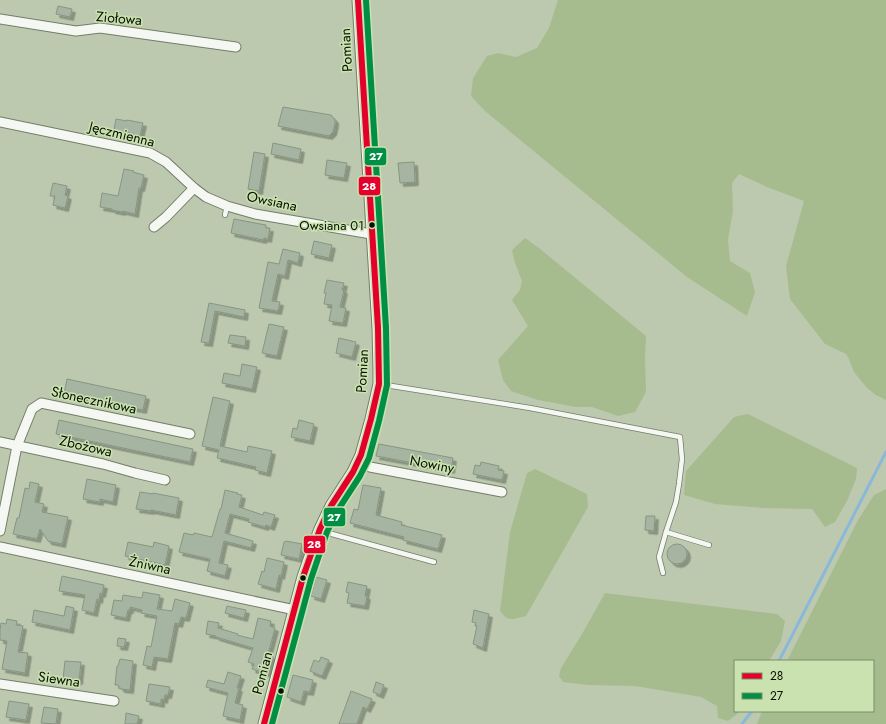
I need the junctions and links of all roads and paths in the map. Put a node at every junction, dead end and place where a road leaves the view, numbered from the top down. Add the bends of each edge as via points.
1 (358, 0) edge
2 (0, 19) edge
3 (236, 48) dead end
4 (0, 122) edge
5 (194, 188) junction
6 (154, 227) dead end
7 (372, 234) junction
8 (379, 384) junction
9 (190, 434) dead end
10 (0, 442) edge
11 (17, 446) junction
12 (358, 463) junction
13 (165, 480) dead end
14 (502, 492) dead end
15 (320, 530) junction
16 (0, 531) edge
17 (666, 532) junction
18 (709, 545) dead end
19 (0, 547) edge
20 (434, 562) dead end
21 (663, 573) dead end
22 (295, 610) junction
23 (0, 684) edge
24 (114, 701) dead end
25 (264, 724) edge

1 - 7 street, Pomian
2 - 3 street, Ziołowa via 76,31 100,28
4 - 5 street, Jęczmienna via 150,153 166,162
5 - 6 street
5 - 7 street, Owsiana via 226,210
7 - 8 street, Pomian
8 - 12 street, Pomian
8 - 17 lane via 530,408 680,437 682,459 679,484
9 - 11 street, Słonecznikowa via 41,403 32,409
10 - 11 street, Zbożowa
11 - 13 street, Zbożowa
11 - 16 street, Słonecznikowa
12 - 14 street, Nowiny
12 - 15 street, Pomian via 331,506
15 - 20 lane
15 - 22 street, Pomian via 303,576
17 - 18 lane
17 - 21 lane via 659,557
19 - 22 street, Żniwna
22 - 25 street, Pomian
23 - 24 street, Siewna

